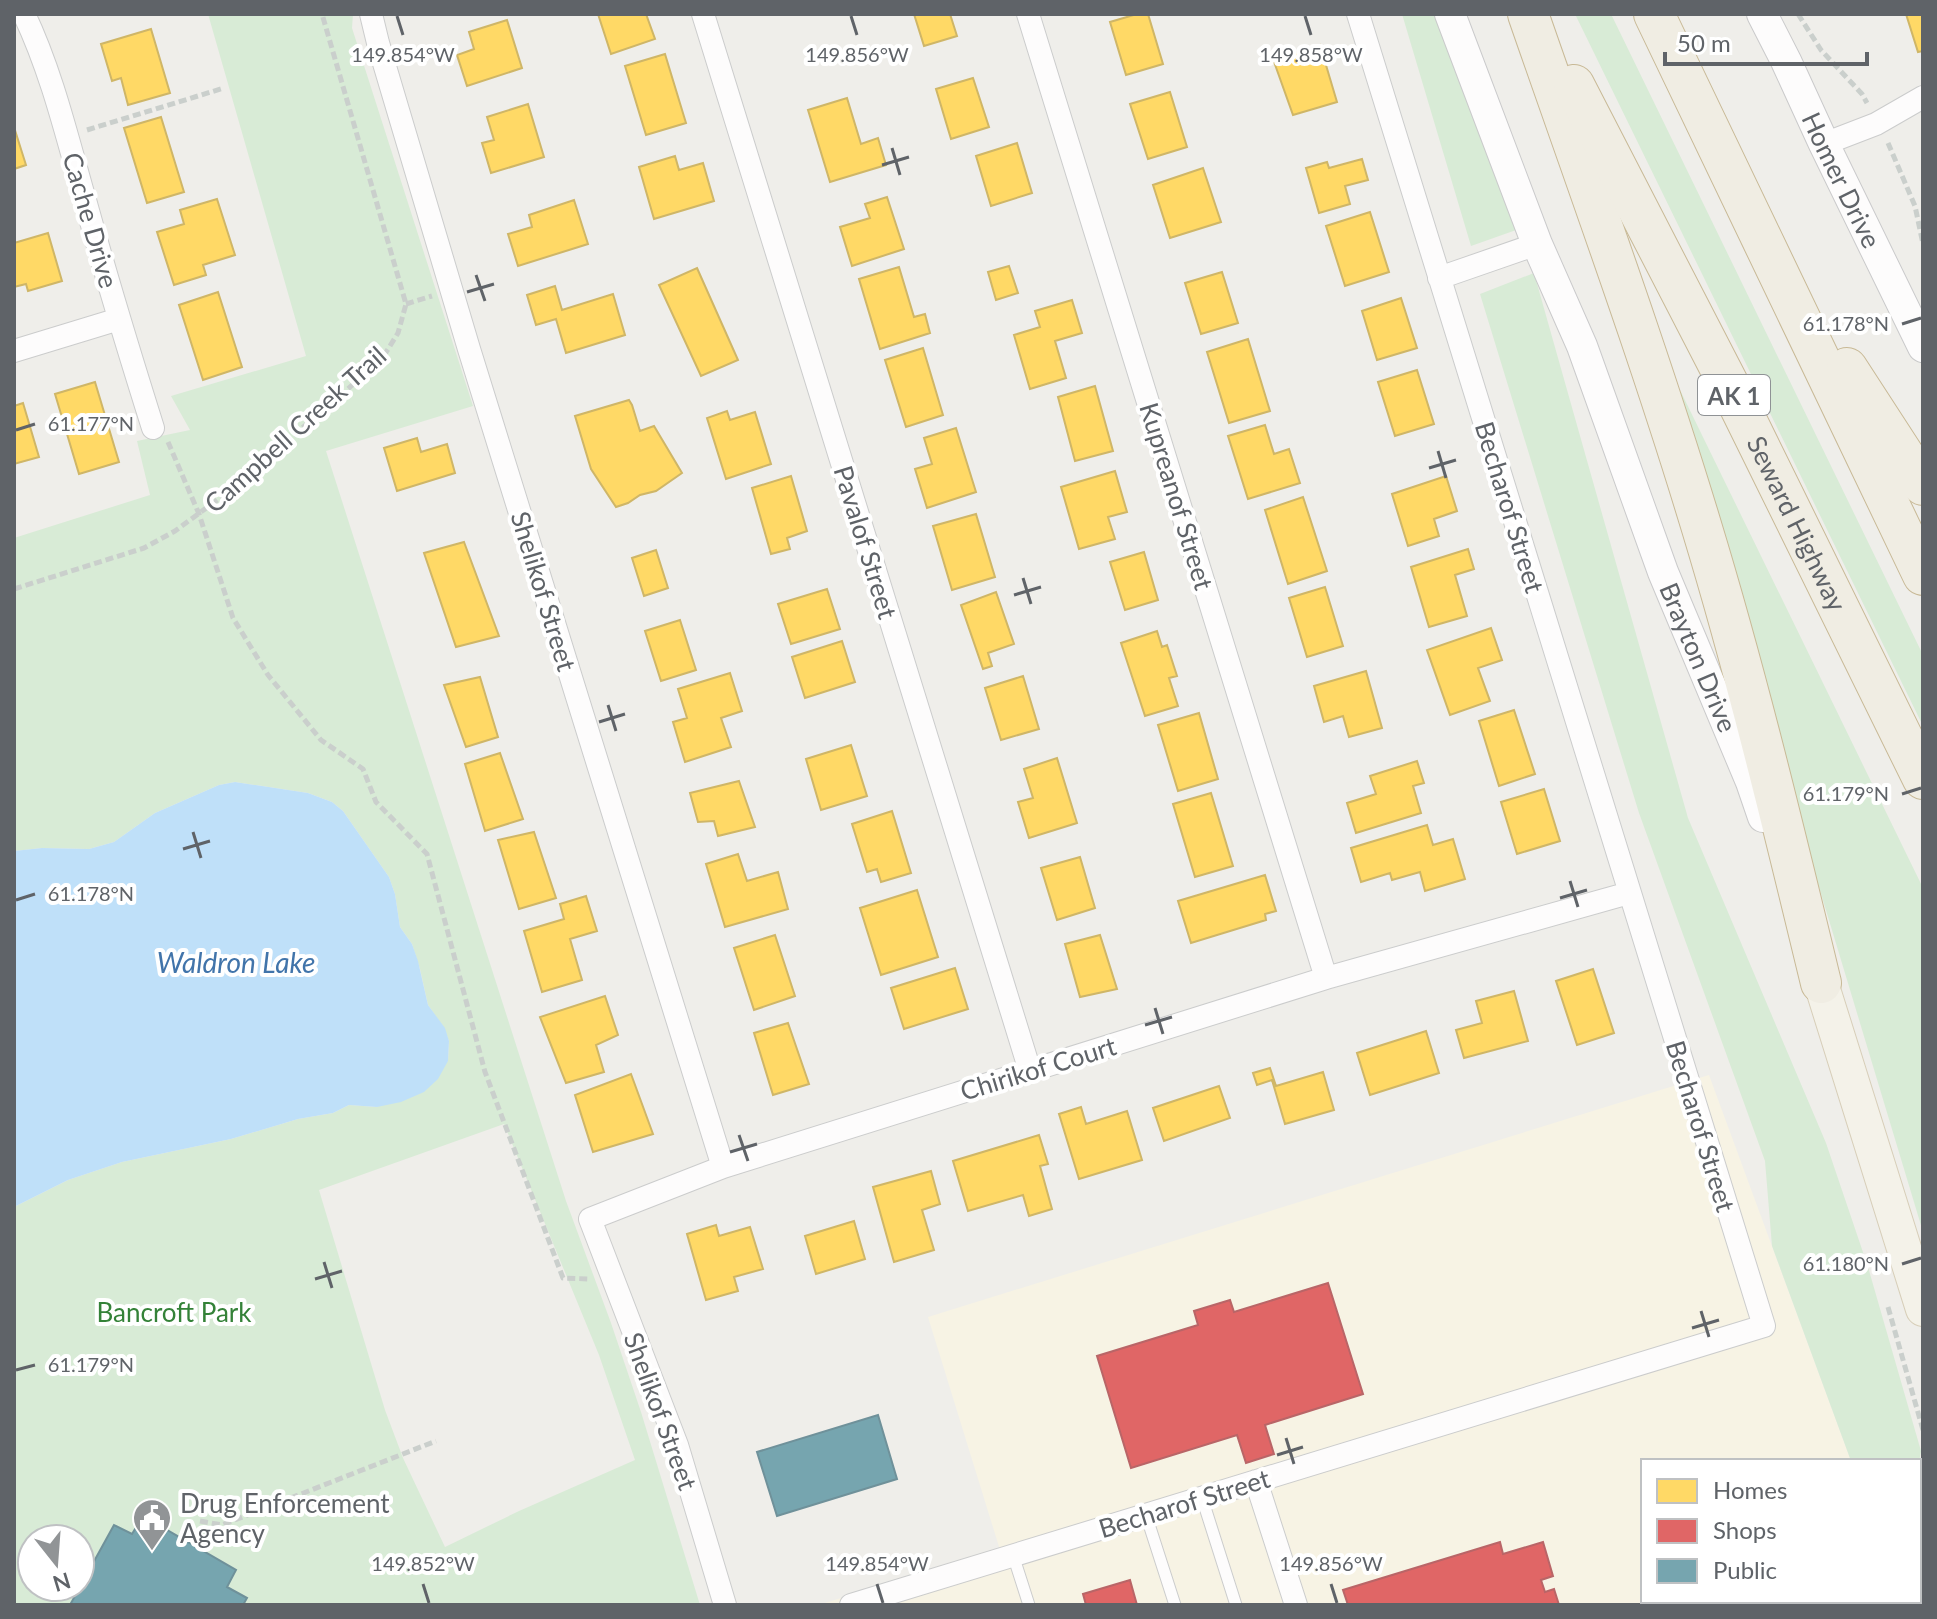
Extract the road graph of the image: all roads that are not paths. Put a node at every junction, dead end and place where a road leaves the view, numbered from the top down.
1 (24, 14) edge
2 (371, 14) edge
3 (703, 14) edge
4 (1028, 14) edge
5 (1358, 14) edge
6 (1450, 14) edge
7 (1528, 14) edge
8 (1537, 14) edge
9 (1654, 14) edge
10 (1762, 14) edge
11 (1923, 97) edge
12 (1824, 144) junction
13 (1753, 221) junction
14 (1537, 244) junction
15 (1439, 278) junction
16 (119, 319) junction
17 (1923, 347) edge
18 (14, 351) edge
19 (153, 428) road end
20 (1923, 485) edge
21 (1923, 575) edge
22 (1923, 779) edge
23 (1629, 893) junction
24 (1326, 978) junction
25 (1821, 983) junction
26 (1030, 1071) junction
27 (723, 1167) junction
28 (590, 1219) joint
29 (1923, 1309) edge
30 (1256, 1481) junction
31 (1202, 1498) junction
32 (1146, 1515) junction
33 (1013, 1555) junction
34 (725, 1605) edge
35 (851, 1605) edge
36 (1029, 1605) edge
37 (1175, 1605) edge
38 (1236, 1605) edge
39 (1296, 1605) edge

1 - 16 street, Cache Drive
2 - 27 street, Shelikof Street
3 - 26 street, Pavalof Street
4 - 24 street, Kupreanof Street
5 - 15 street, Becharof Street
6 - 14 main road, Brayton Drive
7 - 25 highway
8 - 22 highway, Seward Highway / AK 1
9 - 13 highway
10 - 12 main road, Homer Drive
11 - 12 street
12 - 17 main road, Homer Drive
13 - 20 highway
13 - 21 highway
14 - 15 street
14 - 25 main road, Brayton Drive
15 - 23 street, Becharof Street
16 - 18 street
16 - 19 street, Cache Drive
23 - 24 street, Chirikof Court
23 - 30 street, Becharof Street
24 - 26 street, Chirikof Court
25 - 29 main road, Brayton Drive
26 - 27 street, Chirikof Court
27 - 28 street, Chirikof Court
28 - 34 street, Shelikof Street
30 - 31 street, Becharof Street
30 - 39 street
31 - 32 street, Becharof Street
31 - 38 lane
32 - 33 street, Becharof Street
32 - 37 lane
33 - 35 street, Becharof Street
33 - 36 lane

